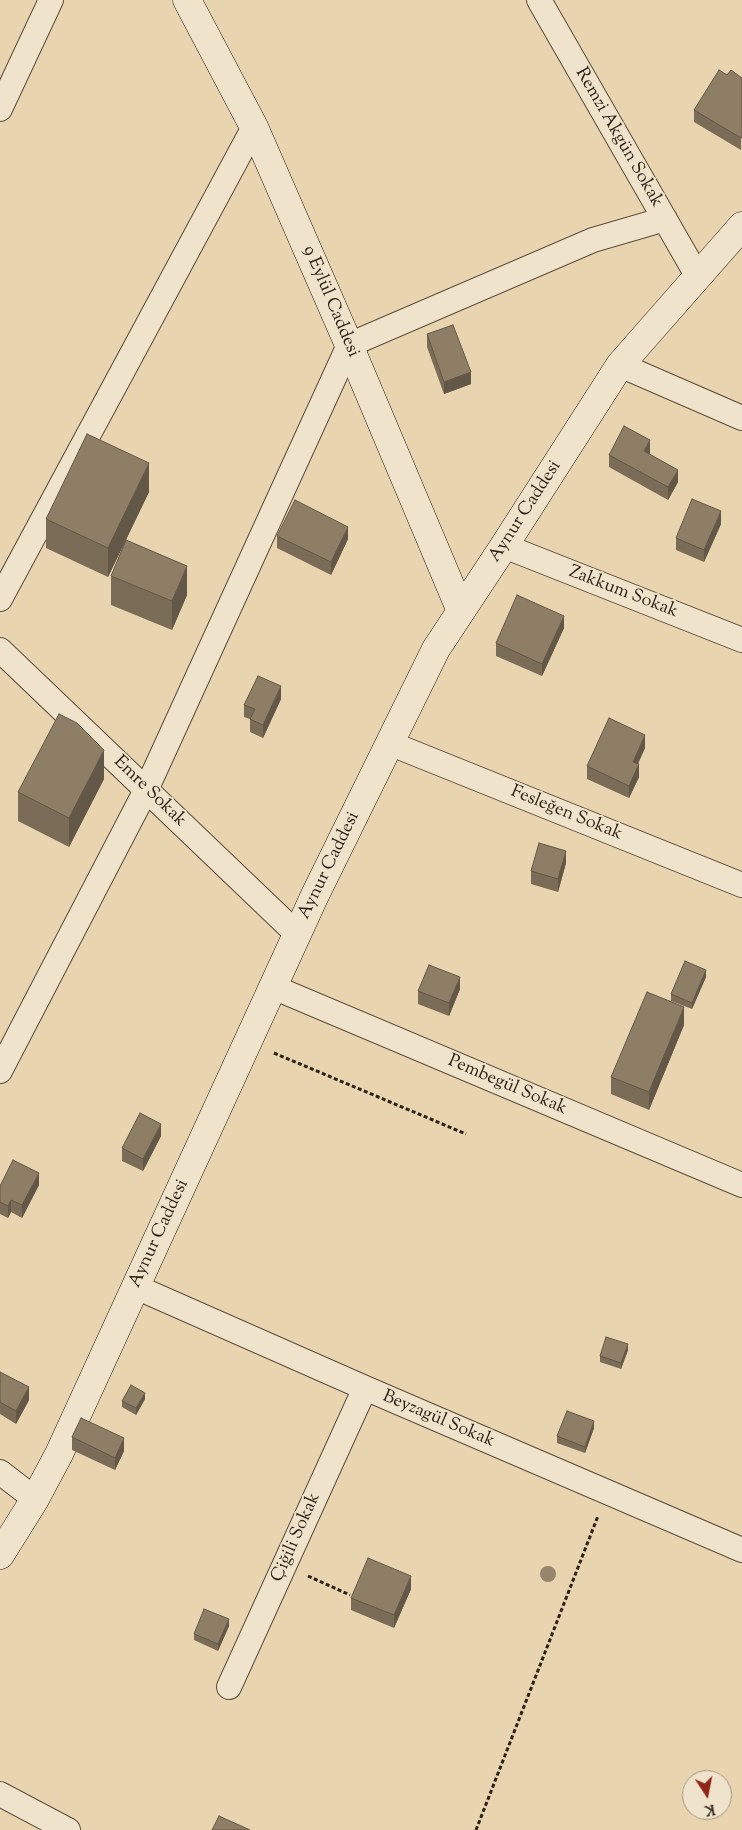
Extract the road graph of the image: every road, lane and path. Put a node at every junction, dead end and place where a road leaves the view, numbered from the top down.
1 (51, 0) edge
2 (187, 0) edge
3 (538, 0) edge
4 (0, 109) edge
5 (254, 127) junction
6 (665, 219) junction
7 (742, 226) edge
8 (698, 277) junction
9 (349, 345) junction
10 (620, 365) junction
11 (742, 418) edge
12 (504, 546) junction
13 (0, 599) edge
14 (461, 611) junction
15 (742, 640) edge
16 (0, 650) edge
17 (389, 743) junction
18 (146, 790) junction
19 (742, 884) edge
20 (297, 934) junction
21 (273, 987) junction
22 (248, 1042) junction
23 (0, 1071) edge
24 (466, 1134) dead end
25 (742, 1185) edge
26 (136, 1287) junction
27 (366, 1388) junction
28 (0, 1472) edge
29 (607, 1492) junction
30 (35, 1499) junction
31 (742, 1550) edge
32 (0, 1555) edge
33 (285, 1565) junction
34 (350, 1595) edge
35 (229, 1687) dead end
36 (0, 1794) edge
37 (68, 1830) edge
38 (476, 1830) edge

1 - 4 street
2 - 5 street, 9 Eylül Caddesi
3 - 6 street, Remzi Akgün Sokak
5 - 9 street, 9 Eylül Caddesi
5 - 13 street
6 - 8 street, Remzi Akgün Sokak
6 - 9 street
7 - 8 street, Aynur Caddesi
8 - 10 street, Aynur Caddesi
9 - 14 street, 9 Eylül Caddesi
9 - 18 street
10 - 11 street
10 - 12 street, Aynur Caddesi
12 - 14 street, Aynur Caddesi
12 - 15 street, Zakkum Sokak
14 - 17 street, Aynur Caddesi
16 - 18 street, Emre Sokak
17 - 19 street, Fesleğen Sokak
17 - 20 street, Aynur Caddesi
18 - 20 street, Emre Sokak
18 - 23 street
20 - 21 street, Aynur Caddesi
21 - 22 street, Aynur Caddesi
21 - 25 street, Pembegül Sokak
22 - 24 path
22 - 26 street, Aynur Caddesi
26 - 27 street, Beyzagül Sokak
26 - 30 street, Aynur Caddesi
27 - 29 street, Beyzagül Sokak
27 - 33 street, Çiğili Sokak
28 - 30 street
29 - 31 street, Beyzagül Sokak
29 - 38 path
30 - 32 street, Aynur Caddesi
33 - 34 path
33 - 35 street, Çiğili Sokak
36 - 37 street

